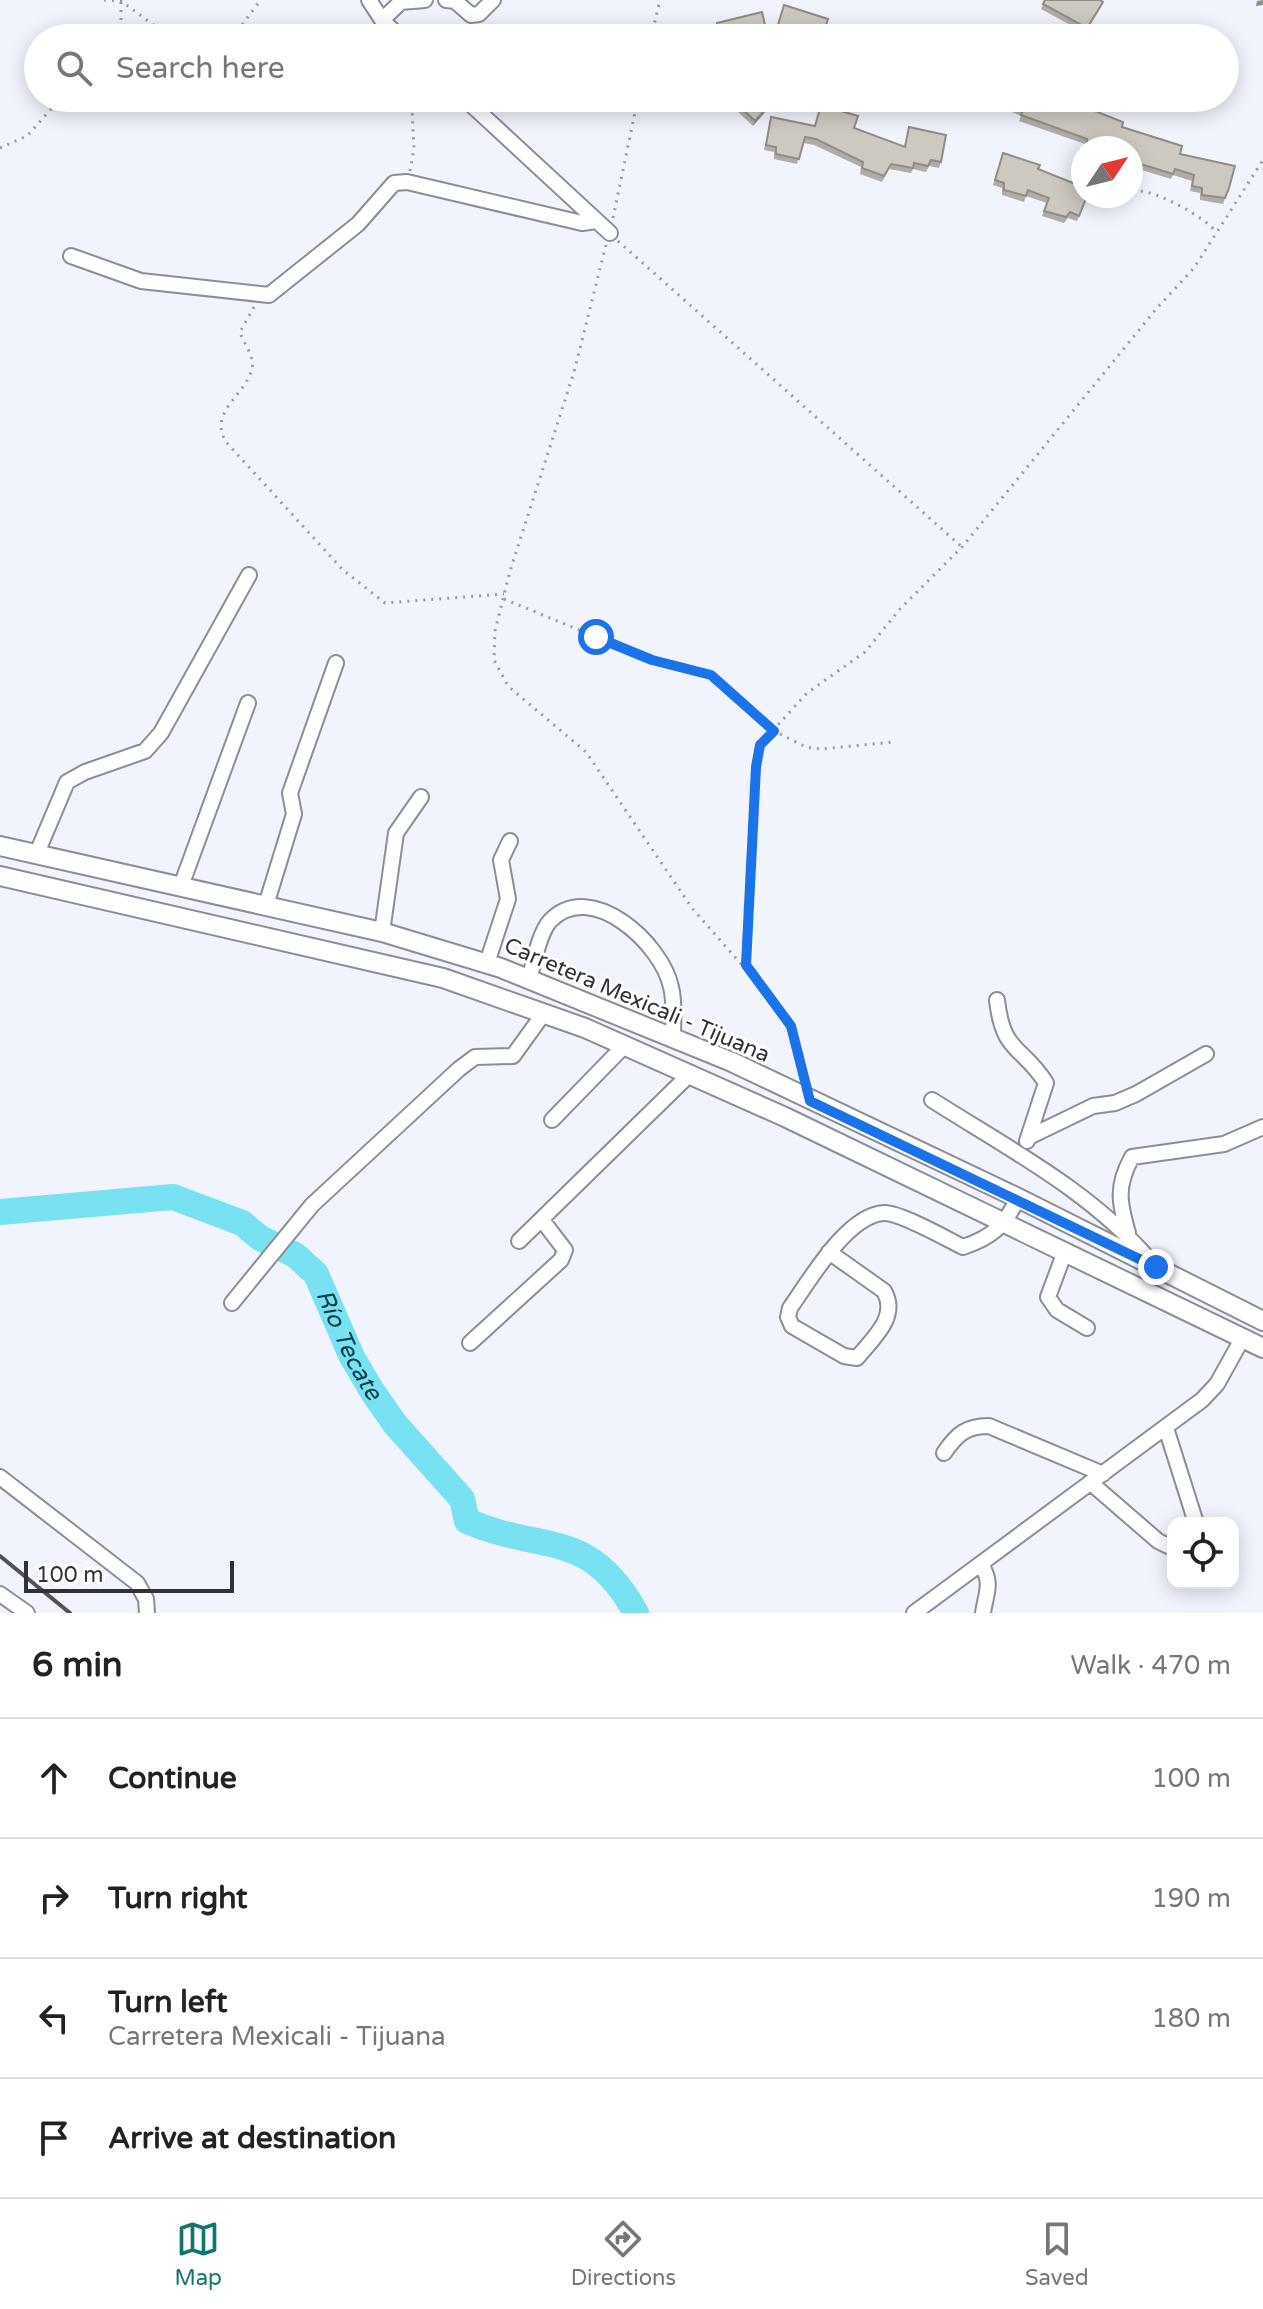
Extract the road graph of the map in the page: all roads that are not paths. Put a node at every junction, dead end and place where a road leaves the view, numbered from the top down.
1 (369, 0) edge
2 (425, 0) edge
3 (453, 0) edge
4 (493, 0) edge
5 (402, 1) edge
6 (382, 20) junction
7 (386, 24) edge
8 (479, 112) edge
9 (596, 221) junction
10 (610, 233) road end
11 (71, 256) dead end
12 (249, 575) dead end
13 (336, 663) dead end
14 (248, 703) dead end
15 (421, 797) dead end
16 (510, 841) dead end
17 (0, 846) edge
18 (37, 853) junction
19 (61, 858) junction
20 (0, 876) edge
21 (181, 886) junction
22 (52, 887) junction
23 (266, 905) junction
24 (382, 932) junction
25 (487, 963) junction
26 (529, 979) junction
27 (997, 1000) dead end
28 (544, 1013) junction
29 (673, 1036) junction
30 (625, 1045) junction
31 (1206, 1054) dead end
32 (691, 1073) junction
33 (932, 1100) dead end
34 (552, 1120) dead end
35 (1263, 1127) edge
36 (1029, 1137) junction
37 (1021, 1157) junction
38 (1018, 1198) junction
39 (542, 1220) junction
40 (1005, 1225) junction
41 (1128, 1234) junction
42 (519, 1241) dead end
43 (829, 1252) junction
44 (1064, 1254) junction
45 (1156, 1267) junction
46 (232, 1303) dead end
47 (1263, 1321) edge
48 (1087, 1328) dead end
49 (1242, 1339) junction
50 (470, 1343) dead end
51 (1263, 1348) edge
52 (1166, 1428) junction
53 (944, 1453) dead end
54 (0, 1477) edge
55 (1097, 1478) junction
56 (1194, 1517) edge
57 (1167, 1546) edge
58 (981, 1564) junction
59 (0, 1594) edge
60 (27, 1613) edge
61 (147, 1613) edge
62 (914, 1613) edge
63 (983, 1613) edge

1 - 6 street
2 - 5 street
3 - 4 street
5 - 6 street
6 - 7 street
8 - 9 street
9 - 10 street
9 - 11 street
12 - 18 street
13 - 23 street
14 - 21 street
15 - 24 street
16 - 25 street
17 - 18 main road, Carretera Mexicali - Tijuana
18 - 19 main road, Carretera Mexicali - Tijuana
19 - 21 main road, Carretera Mexicali - Tijuana
19 - 22 main road
20 - 22 main road, Carretera Mexicali - Tijuana
21 - 23 main road, Carretera Mexicali - Tijuana
22 - 28 main road, Carretera Mexicali - Tijuana
23 - 24 main road, Carretera Mexicali - Tijuana
24 - 25 main road, Carretera Mexicali - Tijuana
25 - 26 main road, Carretera Mexicali - Tijuana
26 - 29 main road, Carretera Mexicali - Tijuana
26 - 29 street
27 - 36 street
28 - 30 main road, Carretera Mexicali - Tijuana
28 - 46 street
29 - 38 main road, Carretera Mexicali - Tijuana
30 - 32 main road, Carretera Mexicali - Tijuana
30 - 34 street
31 - 36 street
32 - 39 street
32 - 40 main road, Carretera Mexicali - Tijuana
33 - 37 street
35 - 41 street
36 - 37 street
37 - 41 street
38 - 40 street
38 - 45 main road, Carretera Mexicali - Tijuana
39 - 42 street
39 - 50 street
40 - 43 street
40 - 44 main road, Carretera Mexicali - Tijuana
41 - 45 street
43 - 43 street
44 - 48 street
44 - 49 main road, Carretera Mexicali - Tijuana
45 - 47 main road, Carretera Mexicali - Tijuana
49 - 51 main road, Carretera Mexicali - Tijuana
49 - 52 street
52 - 55 street
52 - 56 street
53 - 55 street
54 - 61 street
55 - 57 street
55 - 58 street
58 - 62 street
58 - 63 street
59 - 60 street

